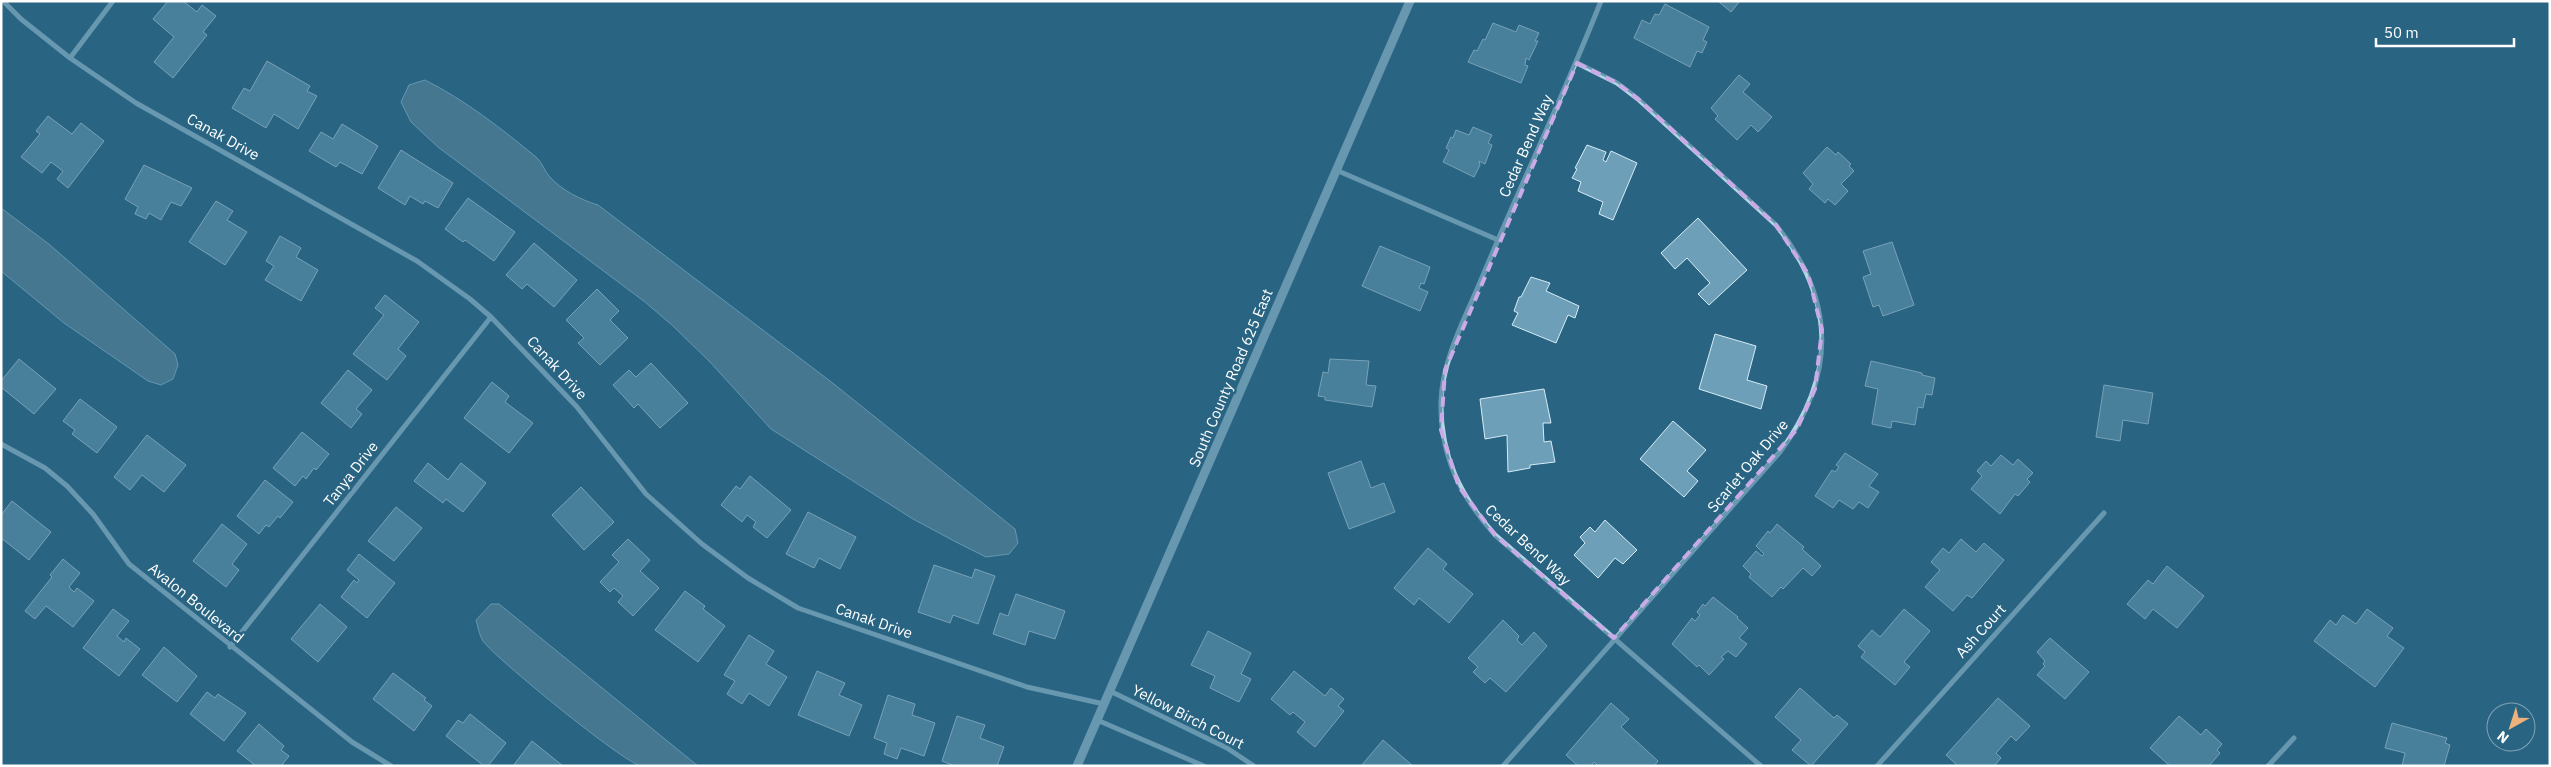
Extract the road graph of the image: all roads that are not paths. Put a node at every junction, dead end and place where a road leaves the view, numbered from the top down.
1 (3, 1) edge
2 (113, 1) edge
3 (1410, 1) edge
4 (1601, 1) edge
5 (70, 58) junction
6 (1577, 63) junction
7 (1336, 170) junction
8 (1498, 240) junction
9 (491, 316) junction
10 (1, 444) edge
11 (2104, 513) dead end
12 (1614, 638) junction
13 (230, 647) junction
14 (1110, 691) junction
15 (1104, 704) junction
16 (1097, 720) junction
17 (2294, 738) dead end
18 (391, 766) edge
19 (1077, 766) edge
20 (1204, 766) edge
21 (1254, 766) edge
22 (1503, 766) edge
23 (1761, 766) edge
24 (1877, 766) edge
25 (2268, 766) edge

1 - 5 street, Canak Drive
2 - 5 street
3 - 7 street, South County Road 625 East
4 - 6 street, Cedar Bend Way
5 - 9 street, Canak Drive
6 - 8 street, Cedar Bend Way
6 - 12 street, Scarlet Oak Drive
7 - 8 street
7 - 14 street, South County Road 625 East
8 - 12 street, Cedar Bend Way
9 - 13 street, Tanya Drive
9 - 15 street, Canak Drive
10 - 13 street, Avalon Boulevard
11 - 24 street, Ash Court
12 - 22 street, Scarlet Oak Drive
12 - 23 street, Cedar Bend Way
13 - 18 street, Avalon Boulevard
14 - 15 street, South County Road 625 East
14 - 21 street, Yellow Birch Court
15 - 16 street, South County Road 625 East
16 - 19 street, South County Road 625 East
16 - 20 street
17 - 25 street

